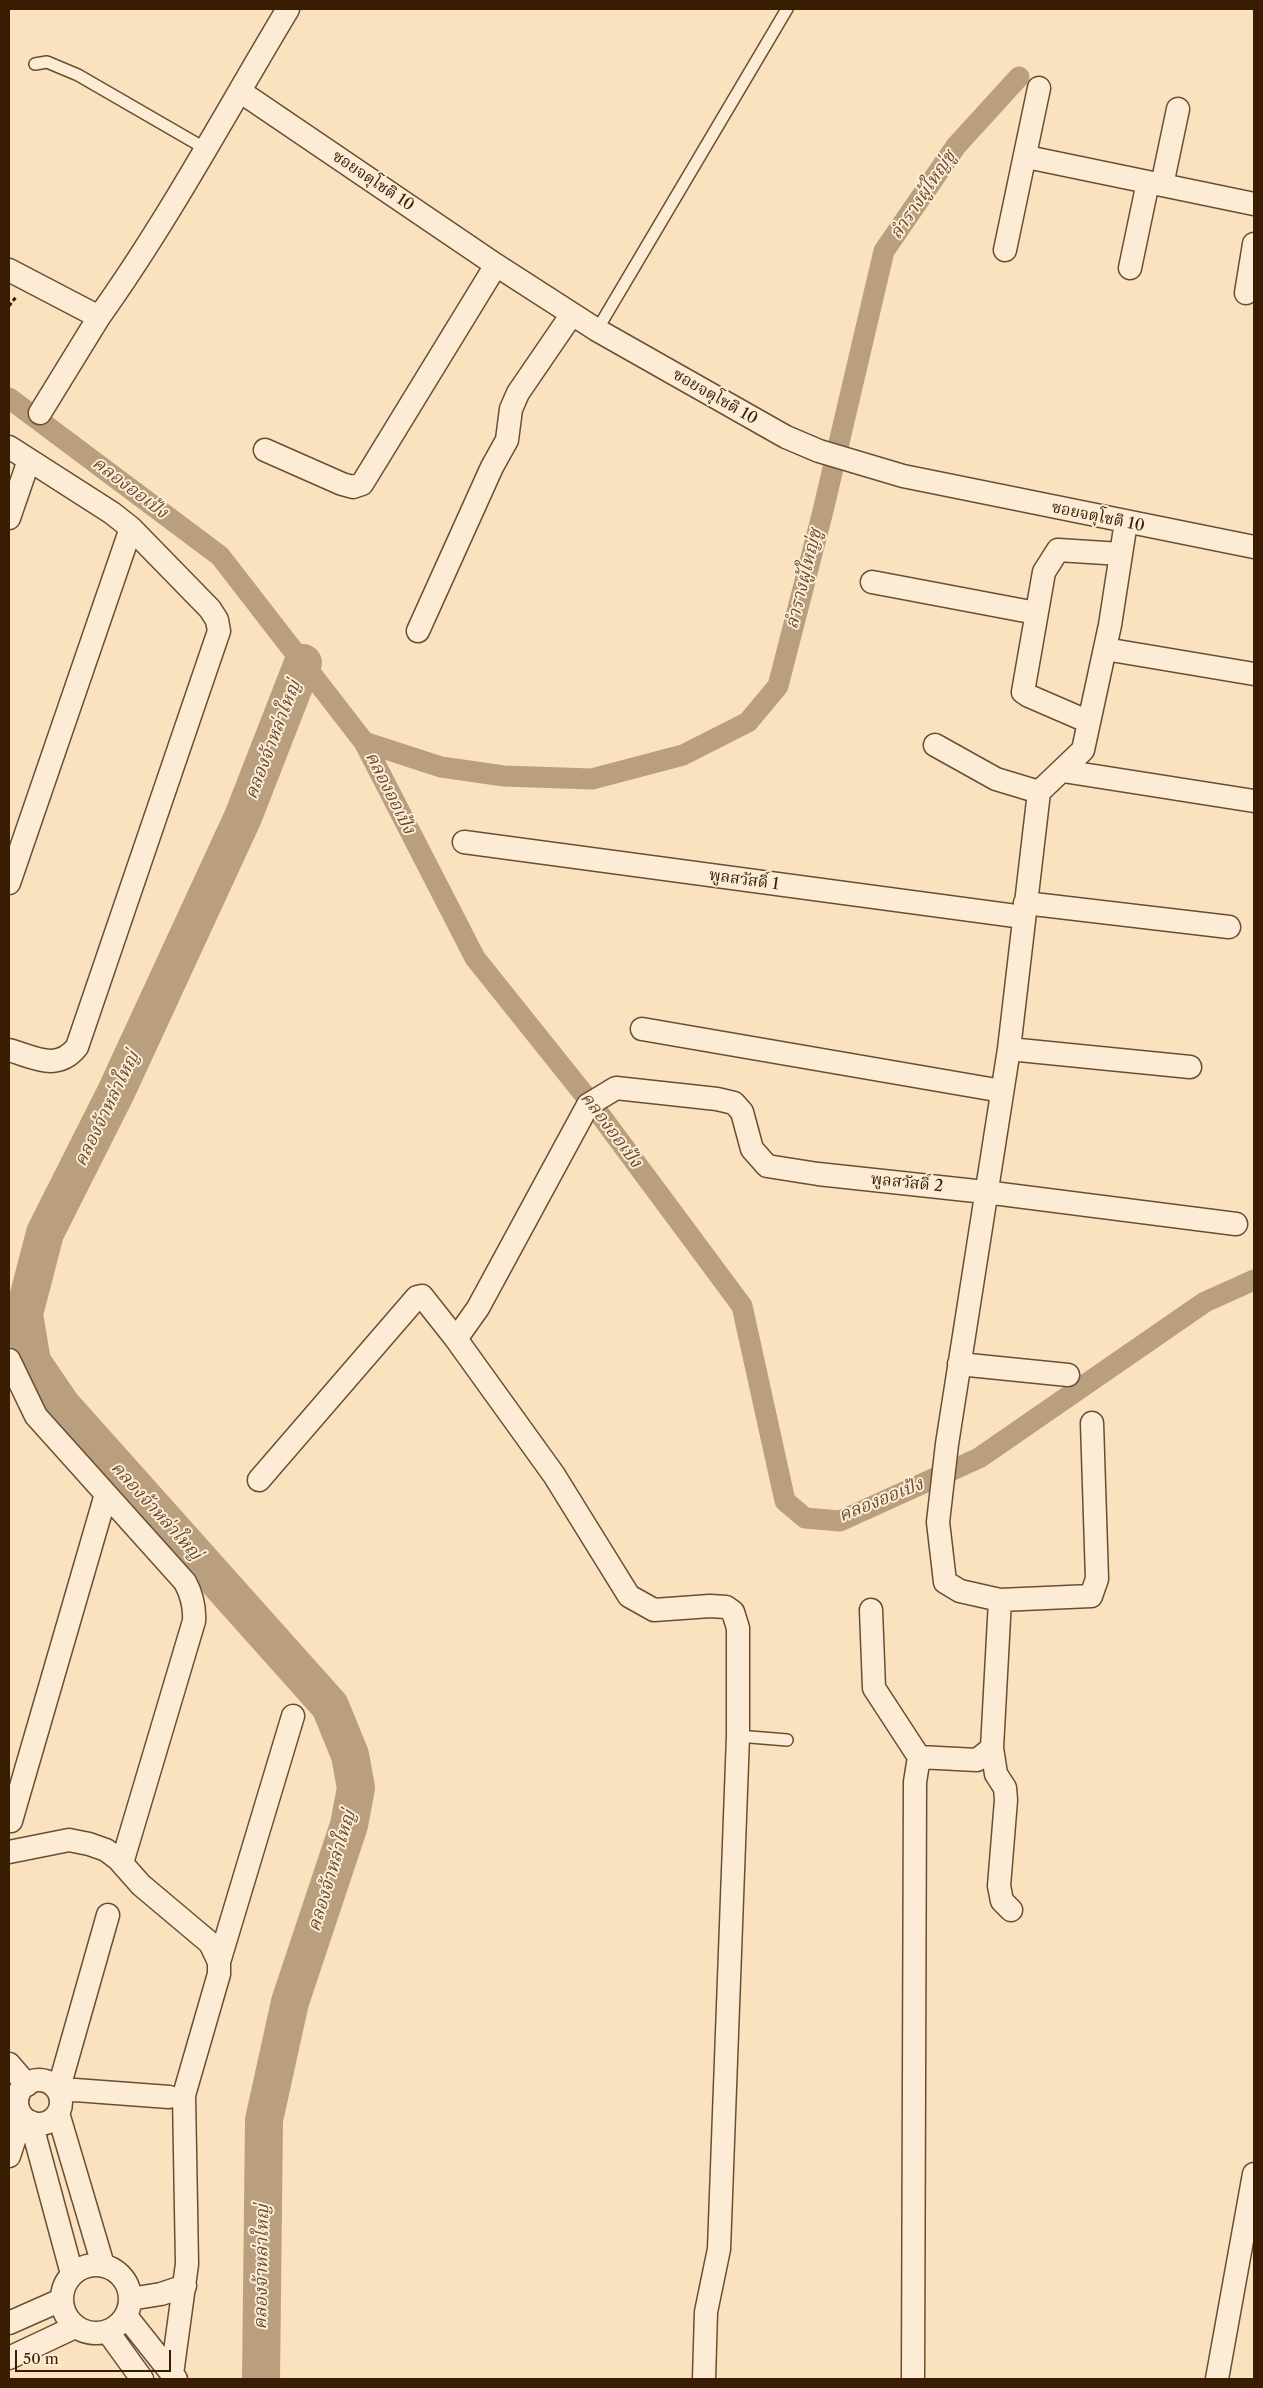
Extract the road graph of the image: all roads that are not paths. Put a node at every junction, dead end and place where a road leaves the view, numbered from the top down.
1 (286, 9) edge
2 (787, 9) edge
3 (35, 64) dead end
4 (1039, 88) dead end
5 (241, 92) junction
6 (1178, 109) dead end
7 (206, 149) junction
8 (1026, 157) junction
9 (1155, 184) junction
10 (1254, 204) edge
11 (1254, 244) edge
12 (1006, 250) dead end
13 (496, 265) junction
14 (1130, 268) dead end
15 (9, 270) edge
16 (1246, 293) dead end
17 (572, 314) junction
18 (99, 317) junction
19 (597, 330) junction
20 (40, 413) dead end
21 (9, 447) edge
22 (265, 450) dead end
23 (29, 460) junction
24 (9, 518) edge
25 (1126, 522) junction
26 (130, 528) junction
27 (1254, 547) edge
28 (1121, 554) junction
29 (872, 582) dead end
30 (1036, 613) junction
31 (418, 631) dead end
32 (1105, 649) junction
33 (1254, 674) edge
34 (1089, 722) junction
35 (935, 745) dead end
36 (1063, 771) junction
37 (1039, 792) junction
38 (1254, 801) edge
39 (464, 842) dead end
40 (9, 883) edge
41 (1024, 910) junction
42 (1229, 927) dead end
43 (642, 1030) dead end
44 (1009, 1049) junction
45 (9, 1050) edge
46 (1190, 1067) dead end
47 (1002, 1091) junction
48 (985, 1192) junction
49 (1236, 1224) dead end
50 (456, 1339) junction
51 (959, 1364) junction
52 (13, 1366) edge
53 (1068, 1376) dead end
54 (9, 1400) edge
55 (1092, 1422) dead end
56 (259, 1480) dead end
57 (106, 1494) junction
58 (1000, 1600) junction
59 (871, 1610) dead end
60 (293, 1716) dead end
61 (738, 1736) junction
62 (787, 1740) dead end
63 (992, 1748) junction
64 (919, 1757) junction
65 (11, 1821) dead end
66 (9, 1852) edge
67 (122, 1863) junction
68 (1010, 1910) dead end
69 (108, 1915) dead end
70 (219, 1962) junction
71 (9, 2064) edge
72 (169, 2097) dead end
73 (58, 2102) junction
74 (21, 2104) edge
75 (9, 2156) edge
76 (1254, 2174) edge
77 (103, 2265) junction
78 (72, 2274) junction
79 (185, 2286) junction
80 (61, 2300) junction
81 (128, 2308) junction
82 (9, 2323) edge
83 (75, 2327) junction
84 (108, 2332) junction
85 (9, 2358) edge
86 (174, 2377) edge
87 (142, 2379) edge
88 (704, 2379) edge
89 (913, 2379) edge
90 (1217, 2379) edge

1 - 5 street
2 - 19 lane
3 - 7 lane
4 - 8 street
5 - 7 street
5 - 13 street, ซอยจตุโชติ 10
6 - 9 street
7 - 18 street
8 - 9 street
8 - 12 street
9 - 10 street
9 - 14 street
11 - 16 street
13 - 17 street, ซอยจตุโชติ 10
13 - 22 street
15 - 18 street
17 - 19 street, ซอยจตุโชติ 10
17 - 31 street
18 - 20 street
19 - 25 street, ซอยจตุโชติ 10
21 - 23 street
23 - 24 street
23 - 26 street
25 - 27 street, ซอยจตุโชติ 10
25 - 28 street
26 - 40 street
26 - 45 street
28 - 30 street
28 - 32 street
29 - 30 street
30 - 34 street
32 - 33 street
32 - 34 street
34 - 36 street
35 - 37 street
36 - 37 street
36 - 38 street
37 - 41 street
39 - 41 street, พูลสวัสดิ์ 1
41 - 42 street, พูลสวัสดิ์ 1
41 - 44 street
43 - 47 street
44 - 46 street
44 - 47 street
47 - 48 street
48 - 49 street, พูลสวัสดิ์ 2
48 - 50 street, พูลสวัสดิ์ 2
48 - 51 street
50 - 56 street
50 - 61 street
51 - 53 street
51 - 58 street
52 - 54 street
52 - 57 street
55 - 58 street
57 - 65 street
57 - 67 street
58 - 63 street
59 - 64 street
60 - 70 street
61 - 62 lane
61 - 88 street
63 - 64 street
63 - 68 street
64 - 89 street
66 - 67 street
67 - 70 street
69 - 73 street
70 - 79 street
71 - 74 street
72 - 73 street
73 - 74 street
73 - 74 street
73 - 77 street
74 - 75 street
74 - 78 street
76 - 90 street
77 - 78 street
77 - 81 street
78 - 80 street
79 - 81 street
79 - 86 street
80 - 82 street
80 - 83 street
81 - 84 street
81 - 86 street
83 - 84 street
83 - 85 street
84 - 87 street

